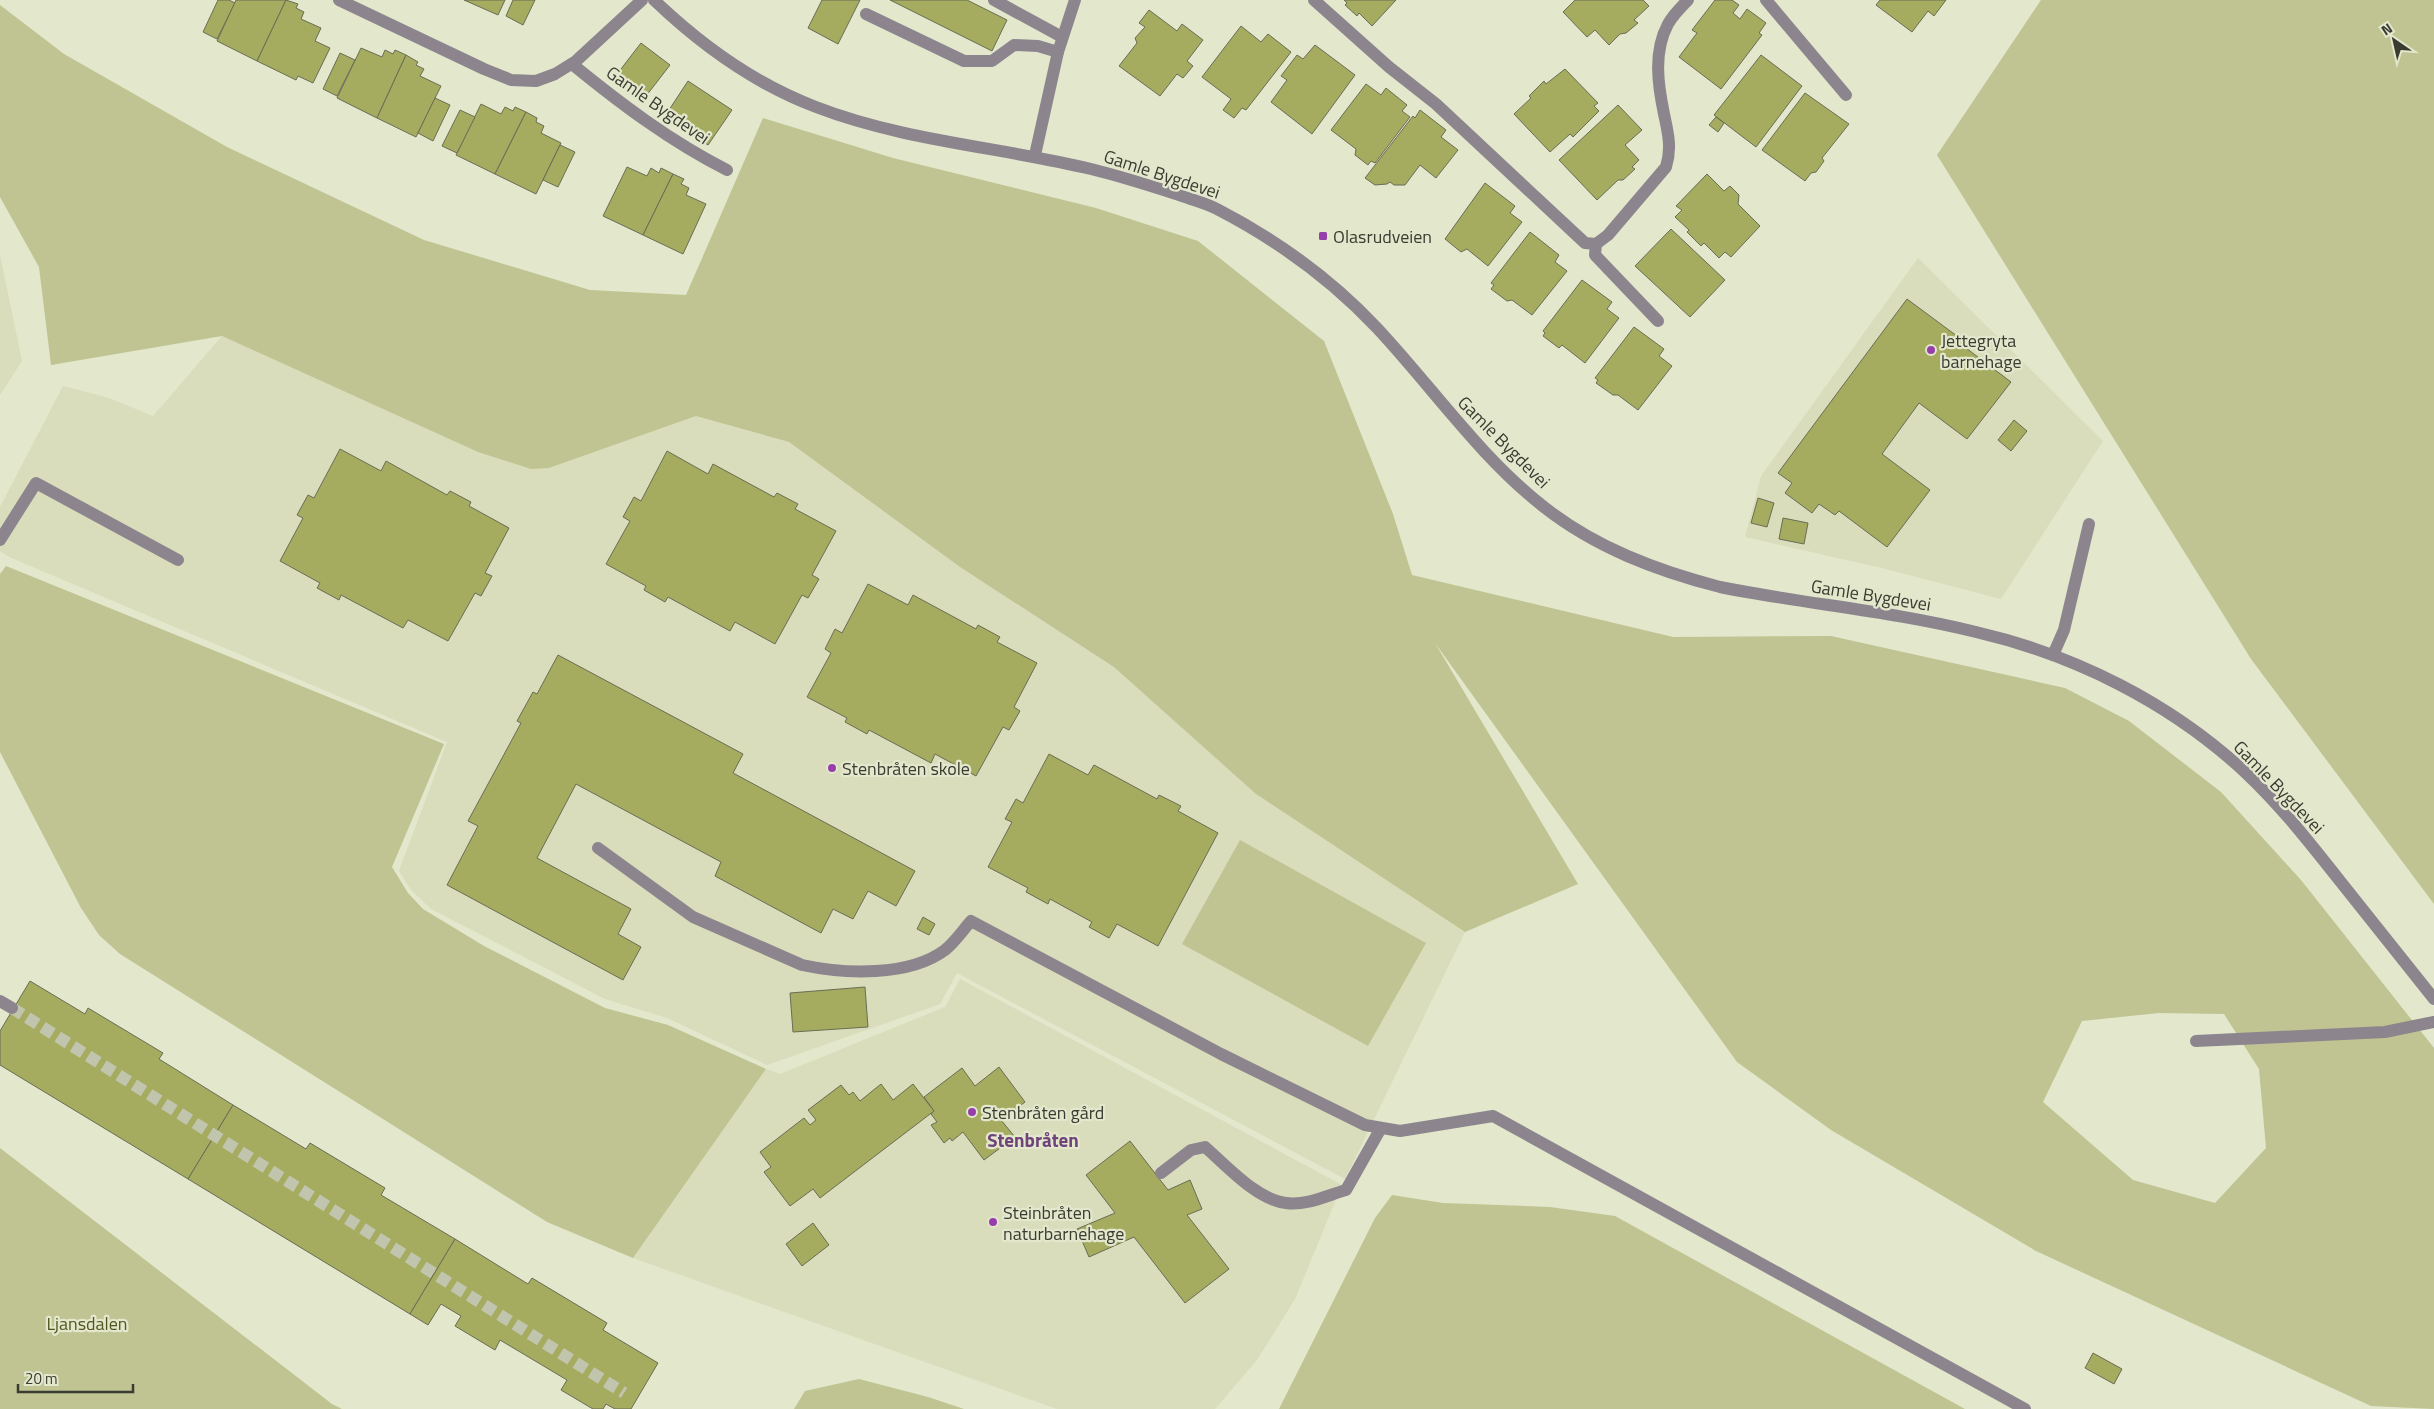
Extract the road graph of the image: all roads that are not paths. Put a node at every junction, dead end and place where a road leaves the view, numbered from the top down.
1 (339, 0) edge
2 (642, 0) edge
3 (654, 0) edge
4 (994, 0) edge
5 (1075, 0) edge
6 (1314, 0) edge
7 (1688, 0) edge
8 (1766, 0) edge
9 (866, 14) dead end
10 (1062, 37) junction
11 (1058, 52) junction
12 (572, 64) junction
13 (1846, 95) dead end
14 (1034, 155) junction
15 (726, 170) dead end
16 (1596, 244) junction
17 (1658, 321) dead end
18 (2088, 524) dead end
19 (0, 540) edge
20 (178, 560) dead end
21 (2053, 655) junction
22 (598, 848) dead end
23 (2434, 999) edge
24 (0, 1001) edge
25 (12, 1008) tunnel mouth
26 (2434, 1022) edge
27 (2196, 1041) dead end
28 (1380, 1128) junction
29 (1161, 1173) dead end
30 (2025, 1409) edge

1 - 12 street, Gamle Bygdevei
2 - 12 street, Gamle Bygdevei
3 - 14 street, Gamle Bygdevei
4 - 10 street
5 - 10 street
6 - 16 street
7 - 16 street
8 - 13 street
9 - 11 street
10 - 11 street
11 - 14 street
12 - 15 street, Gamle Bygdevei
14 - 21 street, Gamle Bygdevei
16 - 17 street
18 - 21 street
19 - 20 street
21 - 23 street, Gamle Bygdevei
22 - 28 street
24 - 25 street
26 - 27 street
28 - 29 street
28 - 30 street

